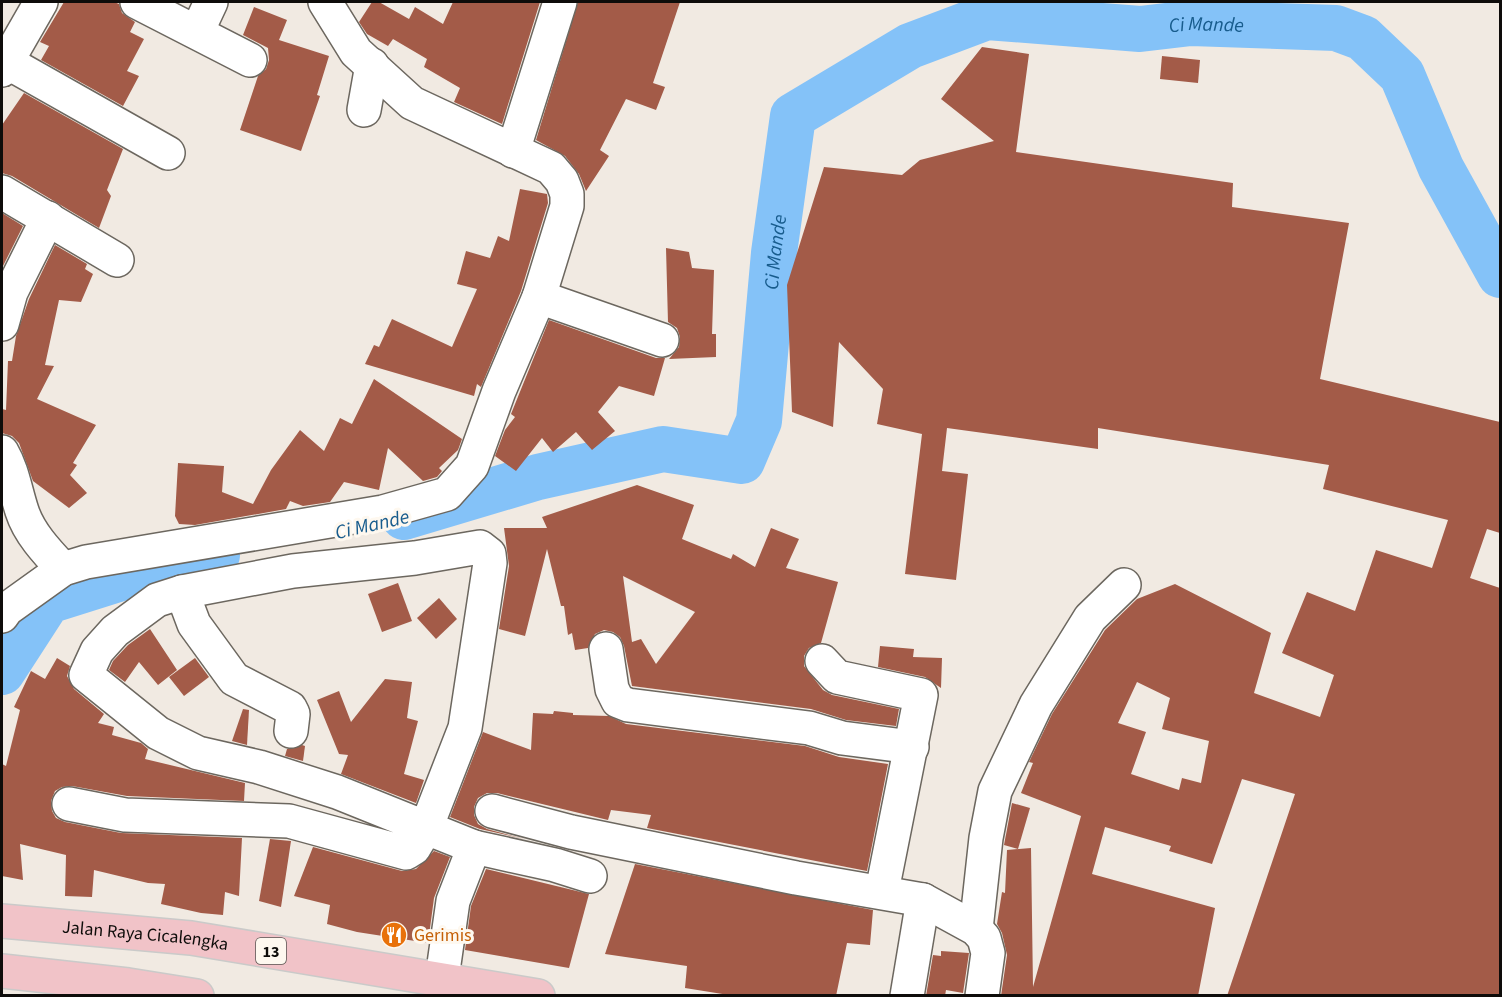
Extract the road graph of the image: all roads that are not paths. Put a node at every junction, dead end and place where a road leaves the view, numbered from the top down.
1 (41, 2) edge
2 (136, 2) edge
3 (211, 2) edge
4 (325, 2) edge
5 (560, 2) edge
6 (197, 32) junction
7 (250, 60) dead end
8 (372, 65) junction
9 (4, 66) edge
10 (364, 110) dead end
11 (513, 152) junction
12 (168, 153) dead end
13 (2, 192) edge
14 (48, 218) junction
15 (117, 260) dead end
16 (539, 297) junction
17 (2, 324) edge
18 (662, 340) dead end
19 (2, 452) edge
20 (63, 569) junction
21 (1124, 585) dead end
22 (182, 592) junction
23 (3, 610) edge
24 (606, 649) dead end
25 (822, 661) dead end
26 (291, 731) dead end
27 (912, 747) junction
28 (69, 804) dead end
29 (492, 811) dead end
30 (426, 828) junction
31 (474, 847) junction
32 (590, 876) dead end
33 (882, 891) junction
34 (923, 900) junction
35 (2, 921) edge
36 (976, 928) junction
37 (2, 971) edge
38 (442, 978) junction
39 (197, 996) edge
40 (538, 996) edge
41 (907, 996) edge
42 (982, 996) edge

1 - 9 street
2 - 6 street
3 - 6 street
4 - 8 street
5 - 11 street
6 - 7 street
8 - 10 street
8 - 11 street
9 - 12 street
11 - 16 street
13 - 14 street
14 - 15 street
14 - 17 street
16 - 18 street
16 - 20 street
19 - 20 street
20 - 23 street
21 - 36 street
22 - 26 street
22 - 30 street
22 - 30 street
24 - 27 street
25 - 27 street
27 - 33 street
28 - 30 street
29 - 33 street
30 - 31 street
31 - 32 street
31 - 38 street
33 - 34 street
34 - 36 street
34 - 41 street
35 - 38 highway, Jalan Raya Cicalengka / 13
36 - 42 street
37 - 39 highway
38 - 40 highway, Jalan Raya Cicalengka / 13

